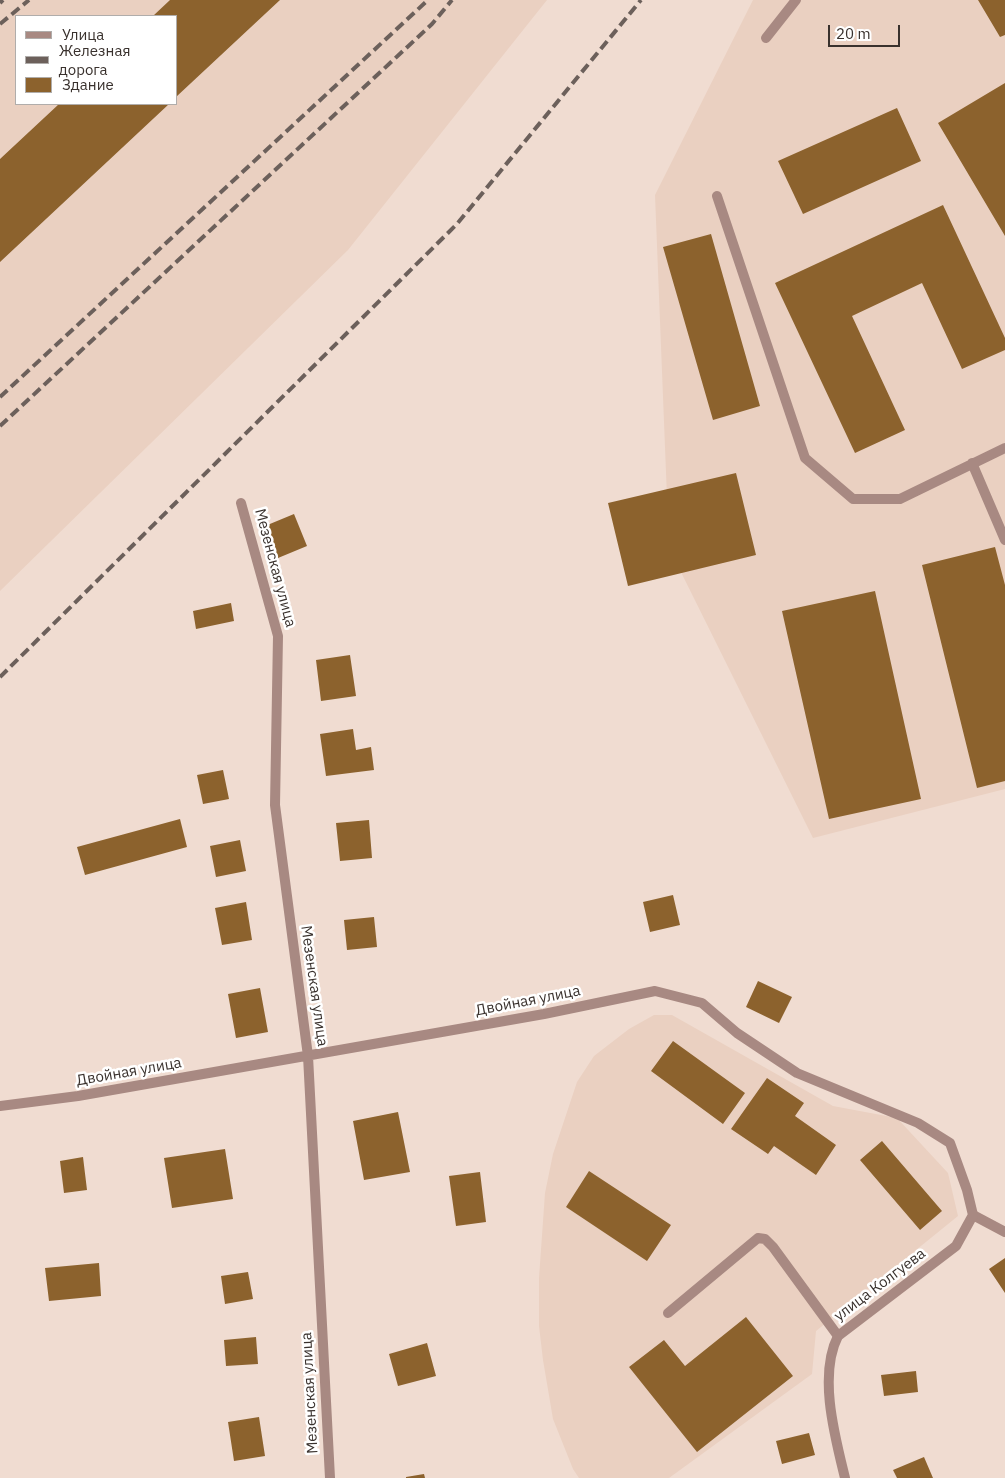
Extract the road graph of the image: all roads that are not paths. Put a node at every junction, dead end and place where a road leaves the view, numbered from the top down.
1 (796, 0) edge
2 (766, 38) dead end
3 (717, 196) dead end
4 (1005, 448) edge
5 (972, 463) junction
6 (241, 503) dead end
7 (1005, 540) edge
8 (308, 1056) junction
9 (0, 1106) edge
10 (973, 1215) junction
11 (1005, 1232) edge
12 (668, 1313) dead end
13 (838, 1336) junction
14 (330, 1478) edge
15 (845, 1478) edge

1 - 2 street
3 - 5 street
4 - 5 street
5 - 7 street
6 - 8 street, Мезенская улица
8 - 9 street, Двойная улица
8 - 10 street, Двойная улица
8 - 14 street, Мезенская улица
10 - 11 street
10 - 13 street, улица Колгуева
12 - 13 street
13 - 15 street, улица Колгуева

